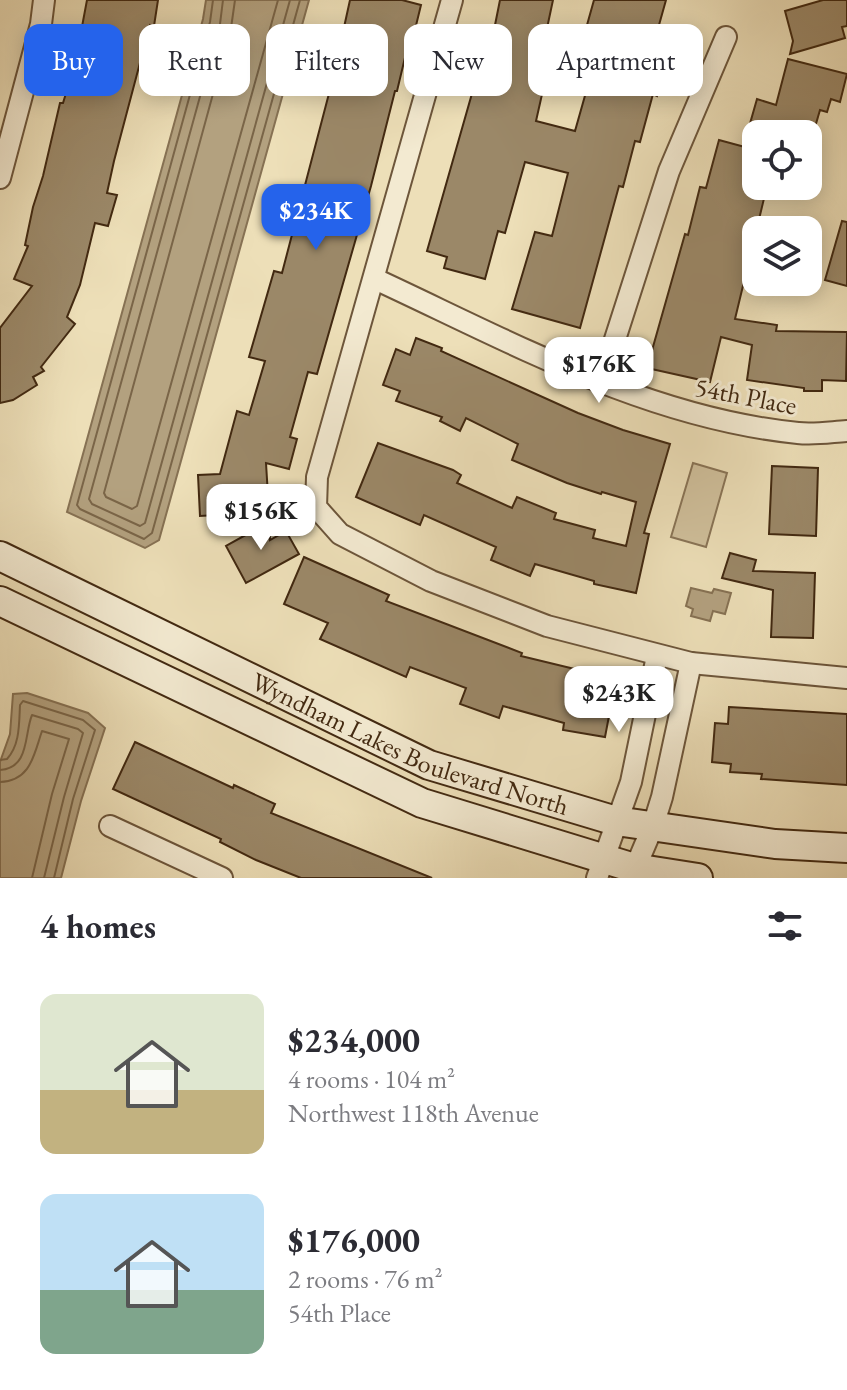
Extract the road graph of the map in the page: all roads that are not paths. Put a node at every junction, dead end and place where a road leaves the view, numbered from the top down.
1 (44, 0) edge
2 (452, 0) edge
3 (726, 37) dead end
4 (0, 178) edge
5 (375, 279) junction
6 (601, 383) junction
7 (847, 431) edge
8 (0, 556) edge
9 (0, 601) edge
10 (657, 656) junction
11 (691, 663) junction
12 (847, 678) edge
13 (616, 821) junction
14 (110, 826) dead end
15 (653, 826) junction
16 (847, 848) edge
17 (179, 868) edge
18 (601, 868) edge
19 (633, 873) edge
20 (222, 878) edge
21 (698, 878) edge

1 - 4 street
2 - 5 street
3 - 6 street
5 - 6 street, 54th Place
5 - 10 street
6 - 7 street, 54th Place
8 - 13 street, Wyndham Lakes Boulevard North
9 - 18 street, Wyndham Lakes Boulevard North
10 - 11 street
10 - 13 street
11 - 12 street
11 - 15 street
13 - 15 street, Wyndham Lakes Boulevard North
13 - 18 street
14 - 17 street
15 - 16 street, Wyndham Lakes Boulevard North
15 - 19 street
17 - 20 street
18 - 19 street, Wyndham Lakes Boulevard North
19 - 21 street, Wyndham Lakes Boulevard North

